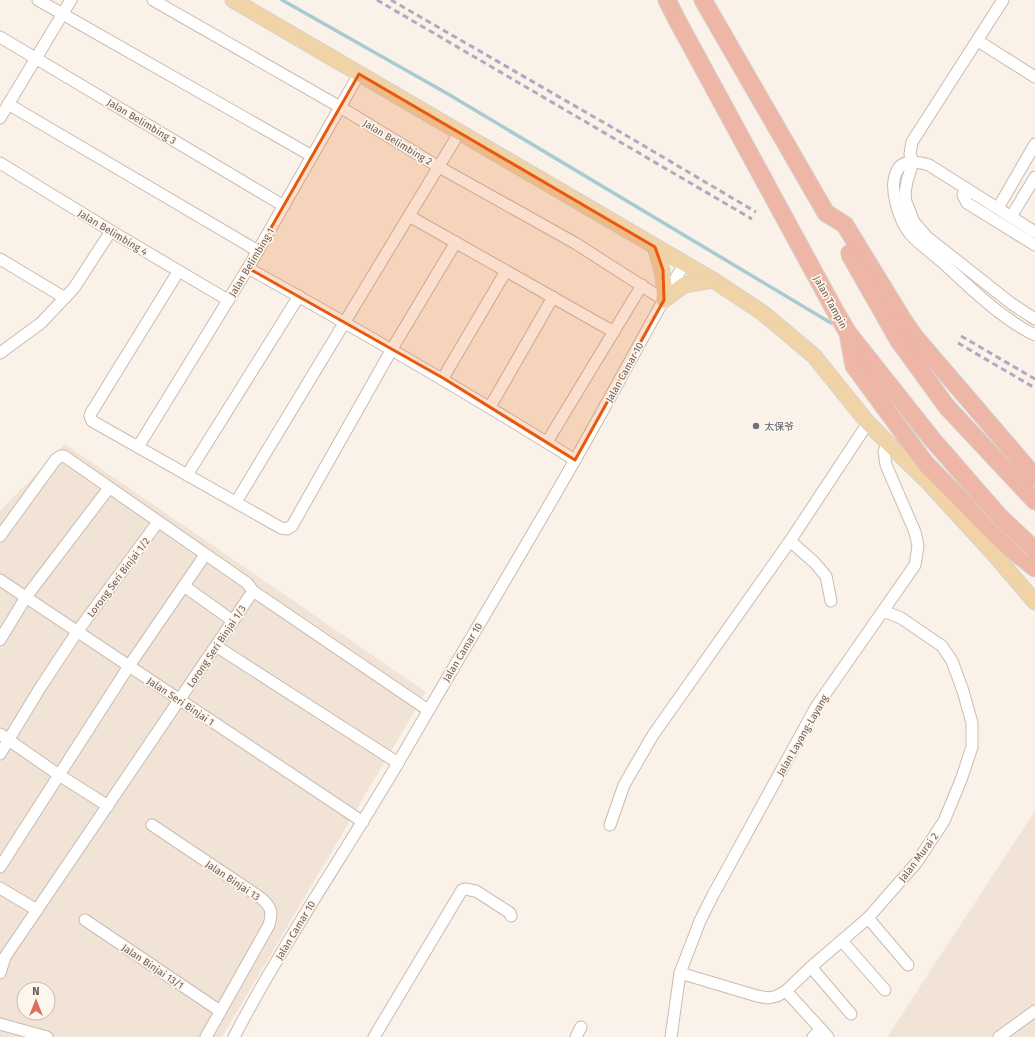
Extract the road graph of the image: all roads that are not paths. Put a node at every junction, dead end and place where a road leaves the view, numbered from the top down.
1 (38, 0) edge
2 (70, 0) edge
3 (153, 0) edge
4 (233, 0) edge
5 (667, 0) edge
6 (1003, 0) edge
7 (704, 2) edge
8 (62, 14) junction
9 (0, 36) edge
10 (978, 41) junction
11 (36, 58) junction
12 (359, 74) junction
13 (1035, 77) edge
14 (8, 104) junction
15 (340, 107) junction
16 (0, 118) edge
17 (459, 133) junction
18 (1035, 144) edge
19 (312, 156) junction
20 (913, 162) junction
21 (0, 163) edge
22 (439, 167) junction
23 (1035, 177) edge
24 (966, 188) junction
25 (284, 206) junction
26 (998, 208) junction
27 (409, 216) junction
28 (1011, 217) junction
29 (111, 231) junction
30 (1035, 232) edge
31 (456, 242) junction
32 (1035, 245) edge
33 (655, 247) junction
34 (258, 251) junction
35 (0, 259) edge
36 (684, 264) junction
37 (248, 268) junction
38 (506, 271) junction
39 (178, 272) junction
40 (712, 280) junction
41 (642, 285) junction
42 (299, 296) junction
43 (553, 297) junction
44 (65, 298) junction
45 (228, 300) junction
46 (664, 300) junction
47 (1035, 319) edge
48 (345, 322) junction
49 (614, 332) junction
50 (848, 334) junction
51 (1035, 335) edge
52 (907, 338) junction
53 (392, 349) junction
54 (0, 353) edge
55 (443, 378) junction
56 (490, 407) junction
57 (868, 423) junction
58 (546, 442) junction
59 (889, 444) junction
60 (138, 447) junction
61 (575, 460) junction
62 (187, 475) junction
63 (1035, 477) edge
64 (109, 488) junction
65 (236, 502) junction
66 (1035, 502) edge
67 (158, 522) junction
68 (0, 536) edge
69 (790, 541) junction
70 (1011, 549) junction
71 (1035, 550) edge
72 (205, 554) junction
73 (1035, 568) edge
74 (0, 580) edge
75 (184, 586) junction
76 (253, 591) junction
77 (26, 597) junction
78 (831, 601) dead end
79 (1035, 602) edge
80 (883, 610) junction
81 (233, 621) junction
82 (77, 632) junction
83 (0, 640) edge
84 (216, 646) junction
85 (129, 666) junction
86 (179, 700) junction
87 (428, 710) junction
88 (4, 737) edge
89 (0, 754) edge
90 (398, 763) junction
91 (59, 775) junction
92 (108, 806) junction
93 (363, 822) junction
94 (152, 825) dead end
95 (610, 825) dead end
96 (0, 867) edge
97 (0, 888) edge
98 (37, 910) junction
99 (512, 916) dead end
100 (868, 918) junction
101 (85, 920) dead end
102 (842, 941) junction
103 (908, 966) dead end
104 (811, 967) junction
105 (0, 973) edge
106 (680, 973) junction
107 (885, 990) dead end
108 (786, 991) junction
109 (1035, 1010) edge
110 (220, 1011) junction
111 (851, 1014) dead end
112 (0, 1024) edge
113 (820, 1034) edge
114 (47, 1037) edge
115 (206, 1037) edge
116 (234, 1037) edge
117 (374, 1037) edge
118 (671, 1037) edge
119 (999, 1037) edge

1 - 8 street
2 - 8 street
3 - 15 street, Jalan Belimbing 2
4 - 12 main road
5 - 50 highway, Jalan Tampin, bridge
6 - 10 street
7 - 52 highway, bridge
8 - 11 street
8 - 19 street
9 - 11 street, Jalan Belimbing 3
10 - 13 street
10 - 20 street
11 - 14 street
11 - 25 street, Jalan Belimbing 3
12 - 15 street, Jalan Belimbing 1
12 - 17 main road
14 - 16 street
14 - 34 street
15 - 19 street, Jalan Belimbing 1
15 - 22 street, Jalan Belimbing 2
17 - 22 street
17 - 33 main road
18 - 26 street
19 - 25 street, Jalan Belimbing 1
20 - 24 street
20 - 47 street
20 - 51 street
21 - 29 street, Jalan Belimbing 4
22 - 27 street
22 - 41 street, Jalan Belimbing 2
23 - 28 street
24 - 26 street
24 - 32 street
25 - 34 street, Jalan Belimbing 1
26 - 28 street
27 - 31 street
27 - 48 street
28 - 30 street
29 - 39 street, Jalan Belimbing 4
29 - 44 street
31 - 38 street
31 - 53 street
33 - 36 main road
33 - 46 main road
34 - 37 street, Jalan Belimbing 1
35 - 44 street
36 - 40 main road
36 - 46 street, Jalan Camar 10
37 - 42 street
37 - 45 street, Jalan Belimbing 1
38 - 43 street
38 - 55 street
39 - 45 street, Jalan Belimbing 4
39 - 60 street
40 - 46 main road
40 - 57 main road
41 - 46 street, Jalan Belimbing 2
41 - 49 street
42 - 48 street
42 - 62 street
43 - 49 street
43 - 56 street
44 - 54 street
45 - 60 street, Jalan Belimbing 1
46 - 61 street, Jalan Camar 10
48 - 53 street
48 - 65 street
49 - 58 street
50 - 70 highway
50 - 71 highway, Jalan Tampin, bridge
52 - 63 highway
52 - 66 highway
53 - 55 street
53 - 65 street
55 - 56 street
56 - 58 street
57 - 59 main road
57 - 69 street
58 - 61 street
59 - 79 main road
59 - 80 street, Jalan Layang-Layang
60 - 62 street
61 - 87 street, Jalan Camar 10
62 - 65 street
64 - 67 street
64 - 68 street
64 - 77 street
67 - 72 street
67 - 82 street, Lorong Seri Binjai 1/2
69 - 78 street
69 - 95 street
70 - 71 highway
70 - 73 highway
72 - 75 street
72 - 76 street
74 - 77 street, Jalan Seri Binjai 1
75 - 81 street
75 - 85 street
76 - 81 street, Lorong Seri Binjai 1/3
76 - 87 street
77 - 82 street, Jalan Seri Binjai 1
77 - 83 street
80 - 100 street, Jalan Murai 2
80 - 106 street, Jalan Layang-Layang
81 - 84 street, Lorong Seri Binjai 1/3
82 - 85 street, Jalan Seri Binjai 1
82 - 88 street, Lorong Seri Binjai 1/2
84 - 86 street, Lorong Seri Binjai 1/3
84 - 90 street
85 - 86 street, Jalan Seri Binjai 1
85 - 91 street
86 - 92 street, Lorong Seri Binjai 1/3
86 - 93 street, Jalan Seri Binjai 1
87 - 90 street, Jalan Camar 10
88 - 89 street, Lorong Seri Binjai 1/2
88 - 91 street
90 - 93 street, Jalan Camar 10
91 - 92 street
91 - 96 street
92 - 98 street, Lorong Seri Binjai 1/3
93 - 116 street, Jalan Camar 10
94 - 110 street, Jalan Binjai 13
97 - 98 street
98 - 105 street, Lorong Seri Binjai 1/3
99 - 117 street
100 - 102 street, Jalan Murai 2
100 - 103 street
101 - 110 street, Jalan Binjai 13/1
102 - 104 street, Jalan Murai 2
102 - 107 street
104 - 108 street, Jalan Murai 2
104 - 111 street
106 - 108 street, Jalan Murai 2
106 - 118 street, Jalan Layang-Layang
108 - 113 street
109 - 119 street
110 - 115 street, Jalan Binjai 13
112 - 114 street

